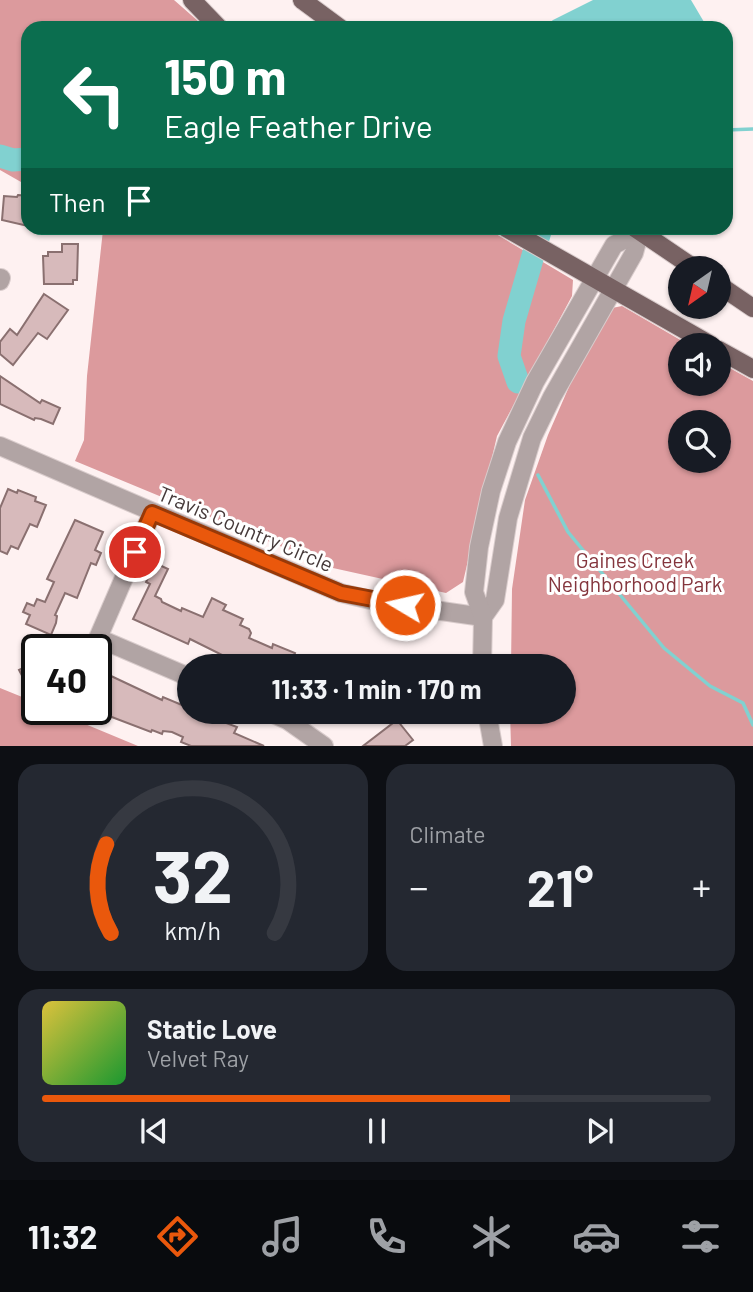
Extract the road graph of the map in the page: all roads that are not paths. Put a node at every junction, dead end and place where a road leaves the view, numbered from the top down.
1 (192, 0) edge
2 (302, 0) edge
3 (212, 21) edge
4 (330, 21) edge
5 (520, 235) edge
6 (628, 235) edge
7 (636, 235) edge
8 (646, 235) edge
9 (676, 256) edge
10 (594, 278) junction
11 (613, 290) junction
12 (732, 294) edge
13 (753, 308) edge
14 (690, 333) edge
15 (731, 356) edge
16 (753, 369) edge
17 (0, 446) edge
18 (152, 513) junction
19 (484, 617) junction
20 (483, 654) edge
21 (177, 672) edge
22 (293, 724) edge
23 (489, 724) edge
24 (324, 746) edge
25 (493, 746) edge

1 - 3 main road
2 - 4 main road
5 - 10 main road
6 - 10 street
7 - 11 street
8 - 9 main road
10 - 11 main road
10 - 19 street
11 - 14 main road
11 - 19 street
12 - 13 main road
15 - 16 main road
17 - 18 street, Travis Country Circle
18 - 19 street, Travis Country Circle
18 - 21 street
19 - 20 street
22 - 24 street
23 - 25 street

